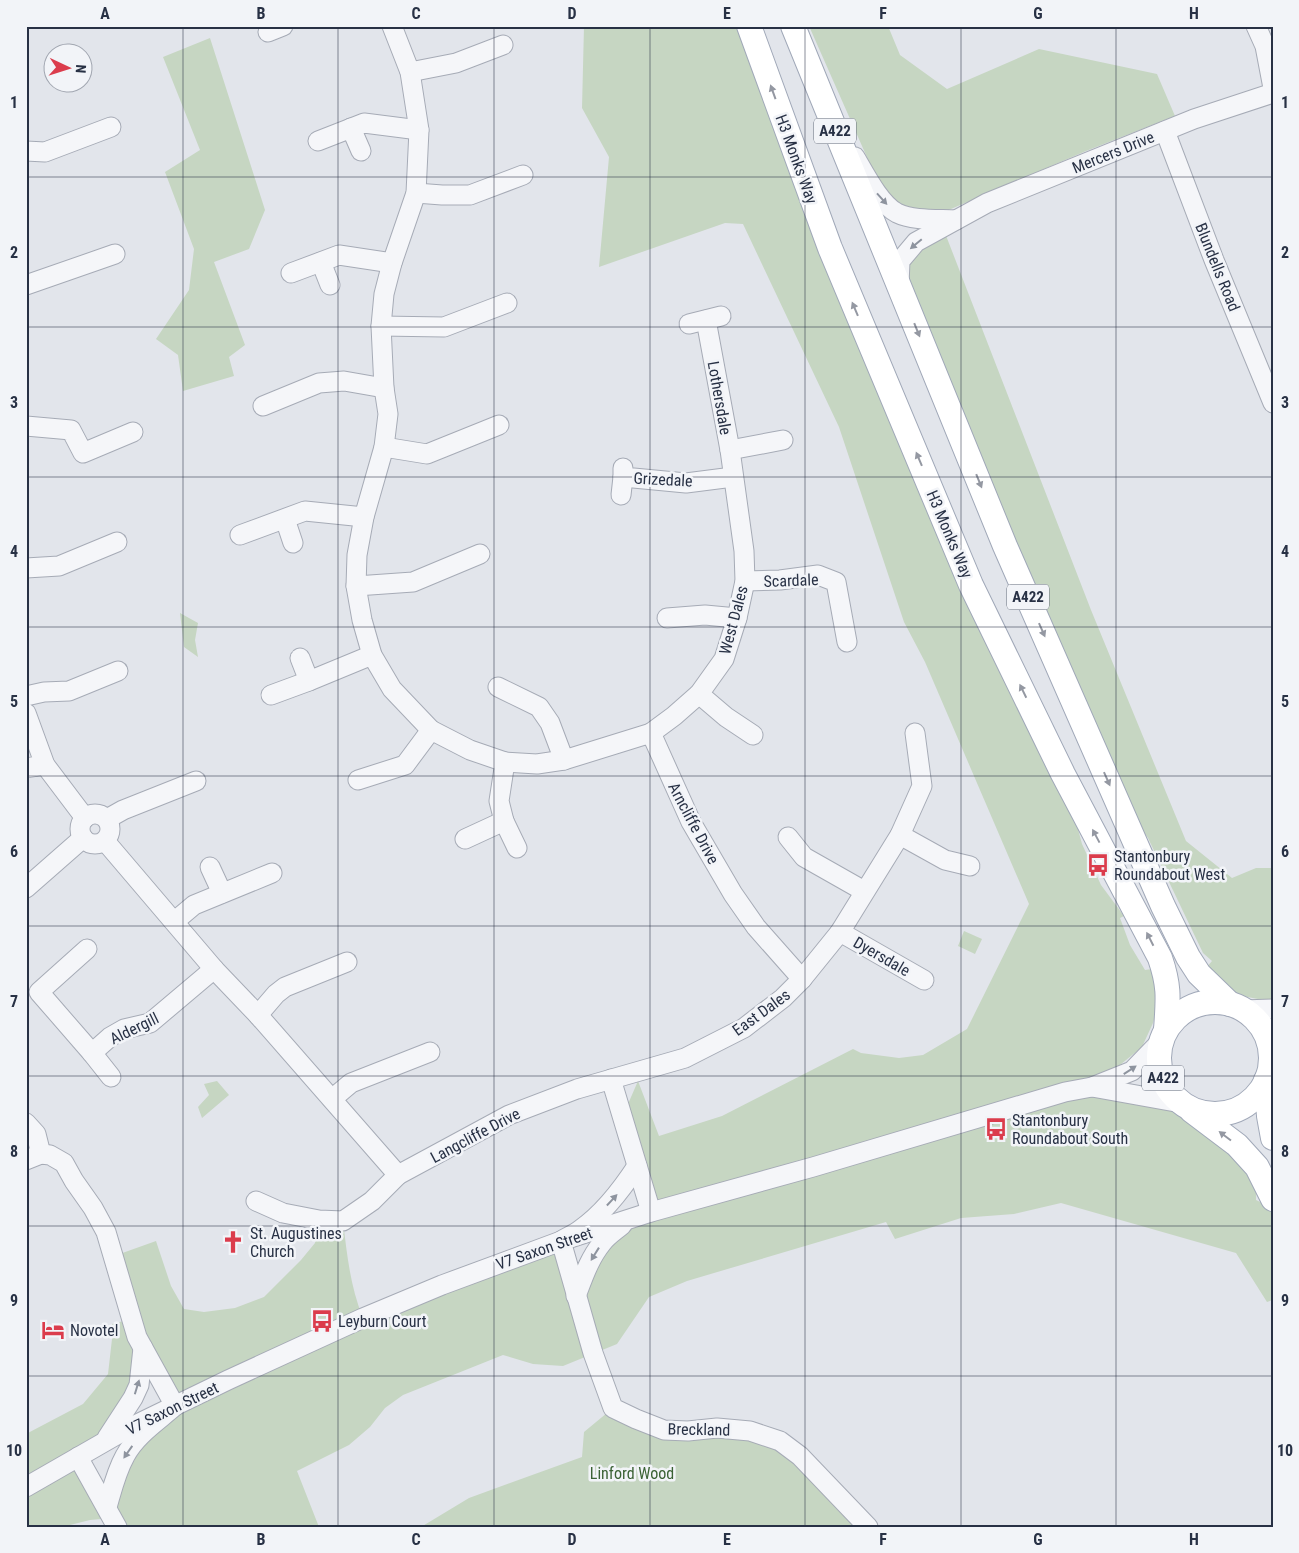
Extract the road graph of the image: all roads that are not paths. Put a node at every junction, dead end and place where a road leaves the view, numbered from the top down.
1 (392, 26) edge
2 (749, 26) edge
3 (793, 26) edge
4 (1256, 26) edge
5 (503, 45) dead end
6 (410, 72) junction
7 (1273, 88) edge
8 (1273, 93) edge
9 (828, 113) junction
10 (111, 127) dead end
11 (351, 128) junction
12 (419, 130) junction
13 (1165, 131) junction
14 (318, 141) dead end
15 (26, 151) edge
16 (360, 151) dead end
17 (524, 175) dead end
18 (416, 193) junction
19 (958, 220) junction
20 (115, 254) dead end
21 (321, 262) junction
22 (392, 263) junction
23 (291, 273) dead end
24 (26, 285) edge
25 (330, 285) dead end
26 (899, 285) junction
27 (507, 303) dead end
28 (706, 320) dead end
29 (381, 326) junction
30 (384, 388) junction
31 (1273, 403) edge
32 (263, 406) dead end
33 (499, 425) dead end
34 (26, 426) edge
35 (133, 432) dead end
36 (784, 440) dead end
37 (384, 447) junction
38 (730, 450) junction
39 (734, 477) junction
40 (622, 480) dead end
41 (364, 517) junction
42 (285, 519) junction
43 (240, 535) dead end
44 (117, 542) dead end
45 (294, 543) dead end
46 (480, 554) dead end
47 (26, 568) edge
48 (745, 581) junction
49 (356, 586) junction
50 (667, 618) dead end
51 (737, 618) junction
52 (847, 642) dead end
53 (372, 655) junction
54 (300, 658) dead end
55 (118, 670) dead end
56 (309, 681) junction
57 (498, 687) dead end
58 (699, 694) junction
59 (271, 695) dead end
60 (26, 696) edge
61 (26, 713) edge
62 (431, 730) junction
63 (651, 733) junction
64 (915, 733) dead end
65 (752, 734) dead end
66 (564, 760) junction
67 (505, 762) junction
68 (45, 765) junction
69 (26, 768) edge
70 (358, 780) dead end
71 (196, 781) dead end
72 (85, 818) junction
73 (107, 819) junction
74 (504, 821) junction
75 (900, 835) junction
76 (788, 837) dead end
77 (83, 838) junction
78 (465, 839) dead end
79 (105, 841) junction
80 (518, 848) dead end
81 (970, 866) dead end
82 (210, 867) dead end
83 (272, 873) dead end
84 (26, 888) edge
85 (864, 891) junction
86 (222, 893) junction
87 (175, 921) junction
88 (840, 932) junction
89 (87, 949) dead end
90 (347, 962) dead end
91 (214, 969) junction
92 (802, 979) junction
93 (924, 980) dead end
94 (1237, 1007) junction
95 (1273, 1009) edge
96 (258, 1016) junction
97 (1164, 1036) junction
98 (430, 1052) dead end
99 (92, 1053) junction
100 (1269, 1075) edge
101 (111, 1077) dead end
102 (611, 1079) junction
103 (1085, 1088) junction
104 (332, 1099) junction
105 (1185, 1106) junction
106 (26, 1123) edge
107 (1273, 1138) edge
108 (33, 1157) edge
109 (637, 1166) junction
110 (398, 1175) junction
111 (1273, 1199) edge
112 (256, 1201) dead end
113 (651, 1212) junction
114 (627, 1221) junction
115 (561, 1241) junction
116 (576, 1296) junction
117 (143, 1348) junction
118 (175, 1406) junction
119 (103, 1443) junction
120 (78, 1457) junction
121 (26, 1487) edge
122 (107, 1507) junction
123 (117, 1527) edge
124 (868, 1527) edge

1 - 6 street
97 -> 2 main road, H3 Monks Way / A422
3 - 9 main road, A422
4 - 7 street
5 - 6 street
6 - 12 street
8 - 13 street, Mercers Drive
9 -> 19 street
9 - 26 main road, A422
10 - 15 street
11 - 12 street
11 - 14 street
11 - 16 street
12 - 18 street
13 - 19 street, Mercers Drive
13 - 31 street, Blundells Road
17 - 18 street
18 - 22 street
19 -> 26 street, Mercers Drive
20 - 24 street
21 - 22 street
21 - 23 street
21 - 25 street
22 - 29 street
26 -> 94 main road, A422
27 - 29 street
28 - 38 street, Lothersdale
29 - 30 street
30 - 32 street
30 - 37 street
33 - 37 street
34 - 35 street
36 - 38 street
37 - 41 street
38 - 39 street, Lothersdale
39 - 40 street, Grizedale
39 - 48 street, West Dales
41 - 42 street
41 - 49 street
42 - 43 street
42 - 45 street
44 - 47 street
46 - 49 street
48 - 51 street, West Dales
48 - 52 street, Scardale
49 - 53 street
50 - 51 street
51 - 58 street, West Dales
53 - 56 street
53 - 62 street
54 - 56 street
55 - 60 street
56 - 59 street
57 - 66 street
58 - 63 street, West Dales
58 - 65 street
61 - 68 street
62 - 67 street
62 - 70 street
63 - 66 street
63 - 92 street, Arncliffe Drive
64 - 75 street, East Dales
66 - 67 street
67 - 74 street
68 - 69 street
68 - 72 street
71 - 73 street
72 - 73 street
72 - 77 street
73 - 79 street
74 - 78 street
74 - 80 street
75 - 81 street
75 - 85 street, East Dales
76 - 85 street
77 - 79 street
77 - 84 street
79 - 87 street
82 - 86 street
83 - 86 street
85 - 88 street, East Dales
86 - 87 street
87 - 91 street
88 - 92 street, East Dales
88 - 93 street, Dyersdale
89 - 99 street, Aldergill
90 - 96 street
91 - 96 street
91 - 99 street, Aldergill
92 - 102 street, East Dales
94 - 95 street
94 - 97 main road
94 - 100 main road, A422
96 - 104 street
103 -> 97 street, V7 Saxon Street
97 - 105 main road, A422
98 - 104 street
99 - 101 street
100 - 105 main road, A422
100 - 107 main road, A422
102 - 109 street
102 - 110 street, Langcliffe Drive
103 - 105 street, V7 Saxon Street
103 - 113 street, V7 Saxon Street
104 - 110 street
111 -> 105 main road, A422
106 - 108 street
108 - 117 street
109 - 113 street
115 -> 109 street
110 - 112 street, Langcliffe Drive
113 - 114 street, V7 Saxon Street
114 - 115 street, V7 Saxon Street
114 -> 116 street
115 - 116 street, Breckland
115 - 118 street, V7 Saxon Street
116 - 124 street, Breckland
117 - 118 street
119 -> 117 street
118 - 119 street, V7 Saxon Street
118 -> 122 street
119 - 120 street, V7 Saxon Street
120 - 121 street, V7 Saxon Street
120 - 122 street
122 - 123 street

